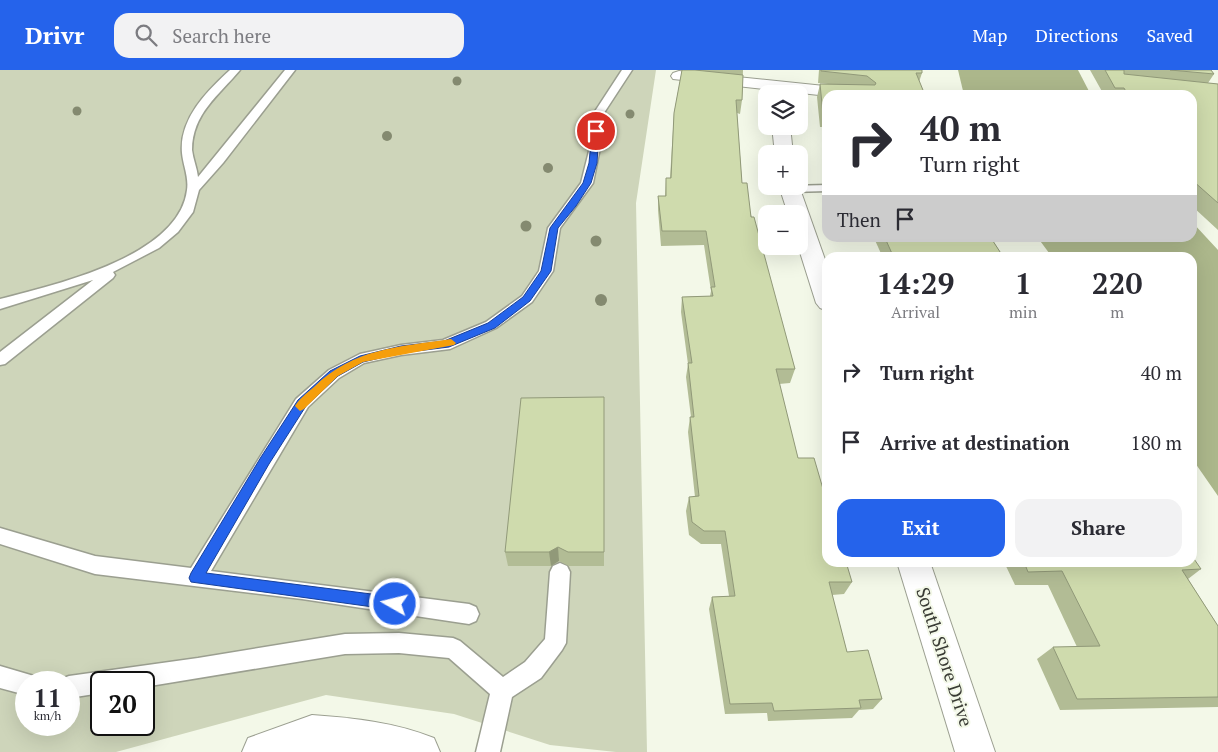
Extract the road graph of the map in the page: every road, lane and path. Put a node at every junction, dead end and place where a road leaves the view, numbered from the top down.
1 (235, 70) edge
2 (290, 70) edge
3 (628, 70) edge
4 (679, 76) edge
5 (784, 83) edge
6 (830, 90) edge
7 (808, 187) edge
8 (193, 188) junction
9 (822, 188) edge
10 (808, 244) edge
11 (123, 263) junction
12 (822, 285) edge
13 (0, 304) edge
14 (0, 360) edge
15 (0, 536) edge
16 (915, 567) edge
17 (560, 572) dead end
18 (196, 578) junction
19 (469, 614) dead end
20 (0, 677) edge
21 (15, 681) edge
22 (80, 685) edge
23 (502, 690) junction
24 (262, 752) edge
25 (418, 752) edge
26 (488, 752) edge
27 (975, 752) edge

1 - 8 lane
2 - 8 lane
3 - 18 lane
4 - 5 street
5 - 6 street
7 - 9 lane
8 - 11 lane
10 - 12 street
11 - 13 lane
11 - 14 lane
15 - 18 lane
16 - 27 street, South Shore Drive
17 - 23 lane
18 - 19 lane
20 - 21 lane
22 - 23 lane
23 - 26 lane
24 - 25 street

